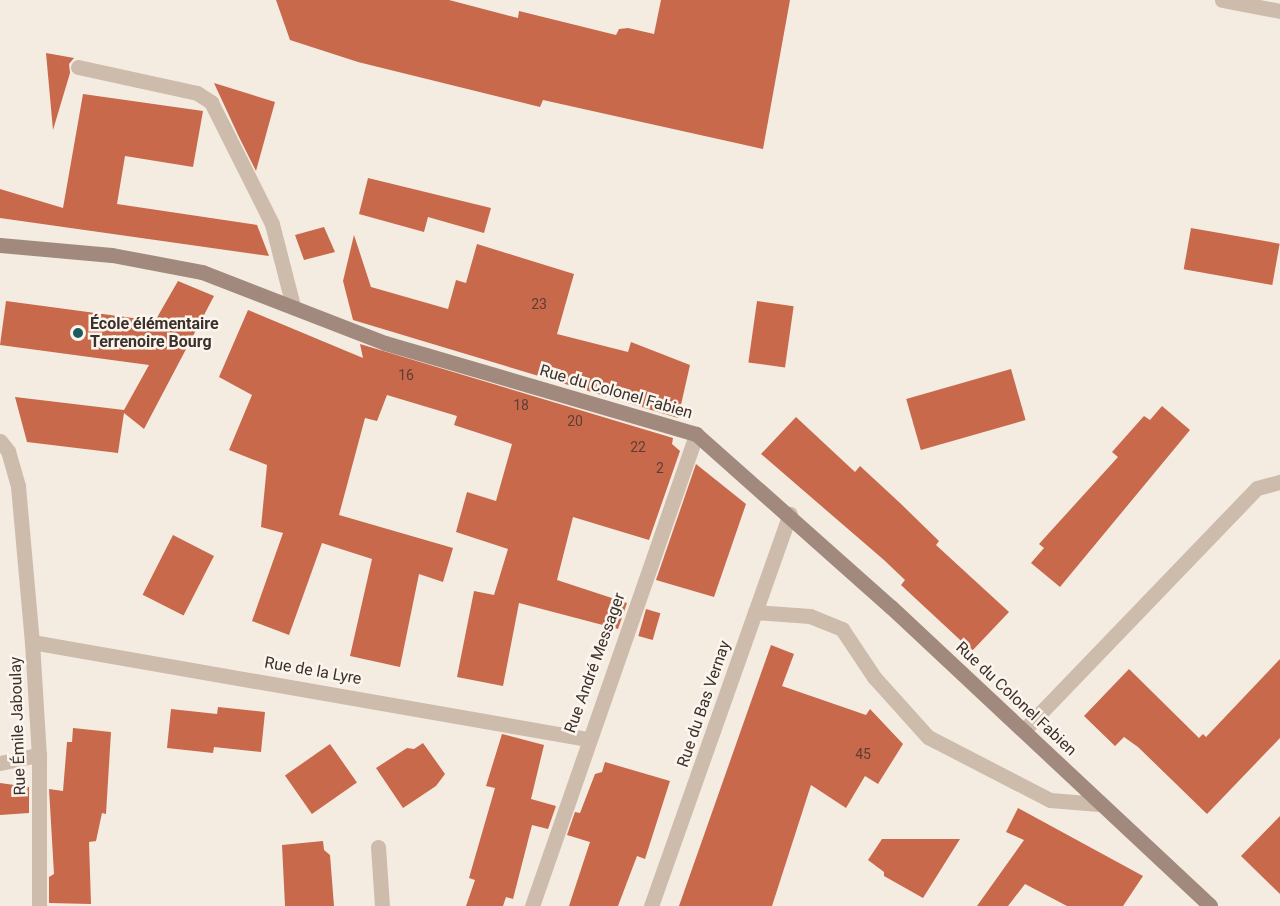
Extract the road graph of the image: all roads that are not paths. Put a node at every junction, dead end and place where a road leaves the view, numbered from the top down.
1 (1222, 0) edge
2 (1280, 10) edge
3 (78, 67) dead end
4 (0, 245) edge
5 (293, 306) junction
6 (696, 434) junction
7 (0, 441) edge
8 (1280, 482) edge
9 (790, 514) junction
10 (755, 612) junction
11 (32, 642) junction
12 (1024, 730) junction
13 (587, 739) junction
14 (39, 755) junction
15 (0, 763) edge
16 (1099, 804) junction
17 (378, 847) dead end
18 (39, 906) edge
19 (382, 906) edge
20 (532, 906) edge
21 (651, 906) edge
22 (1210, 906) edge

1 - 2 street
3 - 5 street
4 - 5 main road, Rue du Colonel Fabien
5 - 6 main road, Rue du Colonel Fabien
6 - 9 main road, Rue du Colonel Fabien
6 - 13 street, Rue André Messager
7 - 11 street, Rue Émile Jaboulay
8 - 12 street
9 - 10 street, Rue du Bas Vernay
9 - 12 main road, Rue du Colonel Fabien
10 - 16 street
10 - 21 street, Rue du Bas Vernay
11 - 13 street, Rue de la Lyre
11 - 14 street, Rue Émile Jaboulay
12 - 16 main road, Rue du Colonel Fabien
13 - 20 street, Rue André Messager
14 - 15 street
14 - 18 street, Rue Émile Jaboulay
16 - 22 main road, Rue du Colonel Fabien
17 - 19 street

